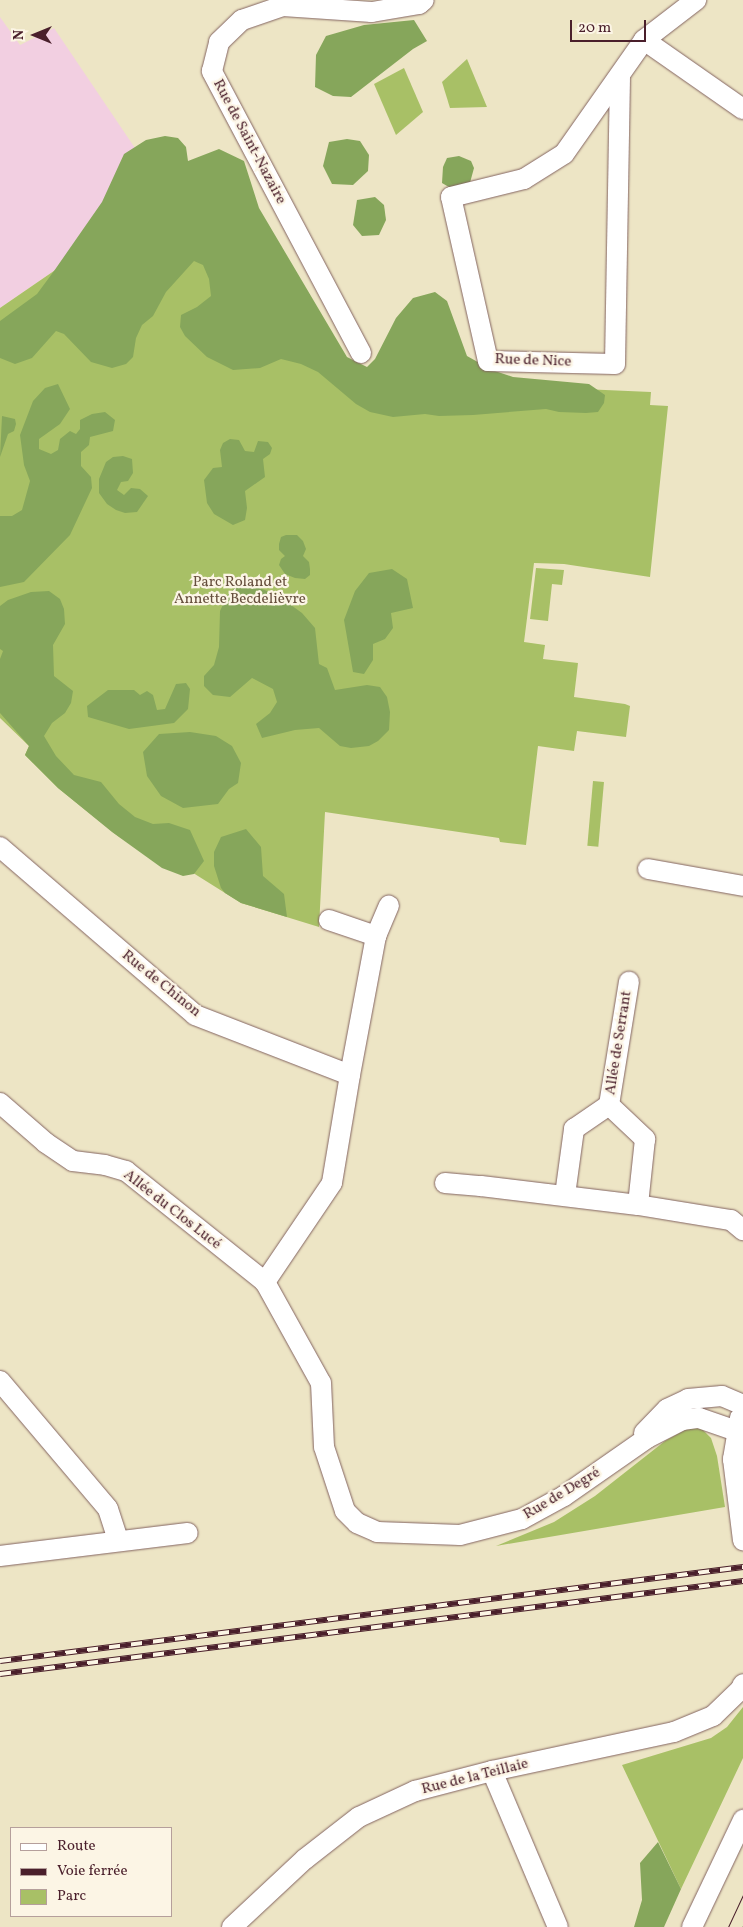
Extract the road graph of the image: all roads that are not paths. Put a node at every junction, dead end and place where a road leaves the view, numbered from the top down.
1 (424, 0) edge
2 (696, 0) edge
3 (644, 40) junction
4 (620, 77) junction
5 (743, 109) edge
6 (361, 353) dead end
7 (0, 847) edge
8 (648, 869) dead end
9 (743, 886) edge
10 (389, 906) dead end
11 (329, 920) dead end
12 (376, 936) junction
13 (629, 982) dead end
14 (350, 1075) junction
15 (0, 1103) edge
16 (609, 1105) junction
17 (445, 1183) dead end
18 (565, 1195) junction
19 (638, 1205) junction
20 (743, 1230) edge
21 (265, 1282) junction
22 (0, 1381) edge
23 (743, 1406) edge
24 (736, 1431) junction
25 (617, 1460) junction
26 (188, 1533) dead end
27 (118, 1540) junction
28 (743, 1540) edge
29 (0, 1556) edge
30 (743, 1684) edge
31 (492, 1771) junction
32 (743, 1820) edge
33 (232, 1927) edge
34 (558, 1927) edge
35 (692, 1927) edge

1 - 6 street, Rue de Saint-Nazaire
2 - 3 street, Rue de Nice
3 - 4 street, Rue de Nice
3 - 5 street
4 - 4 street, Rue de Nice
7 - 14 street, Rue de Chinon
8 - 9 street
10 - 12 street
11 - 12 street
12 - 14 street
13 - 16 street, Allée de Serrant
14 - 21 street
15 - 21 street, Allée du Clos Lucé
16 - 18 street, Allée de Serrant
16 - 19 street, Allée de Serrant
17 - 18 street
18 - 19 street
19 - 20 street
21 - 25 street, Rue de Degré
22 - 27 street
23 - 24 street, Rue de Degré
23 - 25 street, Rue de Degré
24 - 25 street, Rue de Degré
24 - 28 street
26 - 27 street
27 - 29 street
30 - 31 street, Rue de la Teillaie
31 - 33 street, Rue de la Teillaie
31 - 34 street
32 - 35 street

